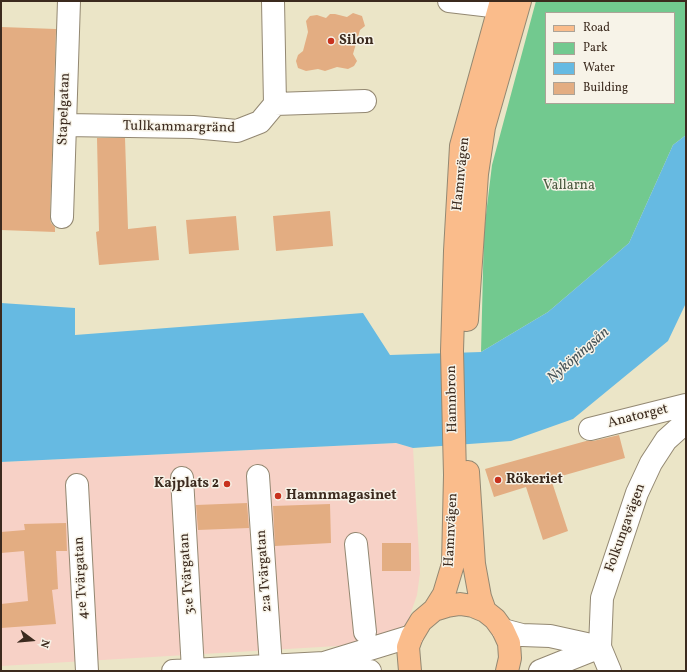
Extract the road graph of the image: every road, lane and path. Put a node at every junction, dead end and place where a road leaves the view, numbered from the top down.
1 (69, 1) edge
2 (273, 1) edge
3 (449, 1) edge
4 (510, 5) edge
5 (365, 101) dead end
6 (275, 104) junction
7 (65, 125) junction
8 (62, 217) dead end
9 (458, 351) joint
10 (686, 405) edge
11 (686, 422) edge
12 (590, 429) dead end
13 (461, 446) junction
14 (258, 476) dead end
15 (182, 478) dead end
16 (78, 486) dead end
17 (356, 544) dead end
18 (434, 610) junction
19 (485, 611) junction
20 (503, 630) junction
21 (365, 632) dead end
22 (412, 636) junction
23 (600, 647) junction
24 (324, 663) junction
25 (271, 666) junction
26 (183, 670) edge
27 (87, 671) edge
28 (370, 671) edge
29 (410, 671) edge
30 (507, 671) edge
31 (540, 671) edge
32 (610, 671) edge

1 - 7 street, Stapelgatan
2 - 6 street
3 - 4 street
4 - 9 main road, Hamnvägen
5 - 6 street
6 - 7 street, Tullkammargränd
7 - 8 street, Stapelgatan
9 - 13 main road, Hamnbron
10 - 12 street, Anatorget
11 - 23 street, Folkungavägen
13 - 18 main road, Hamnvägen
13 - 19 main road, Hamnvägen
14 - 25 street, 2:a Tvärgatan
15 - 26 street, 3:e Tvärgatan
16 - 27 street, 4:e Tvärgatan
17 - 21 street
18 - 19 main road
18 - 22 main road
19 - 20 main road
20 - 23 street
20 - 30 main road
22 - 24 street
22 - 29 main road
23 - 31 street
23 - 32 street
24 - 25 street
24 - 28 street
25 - 26 street

